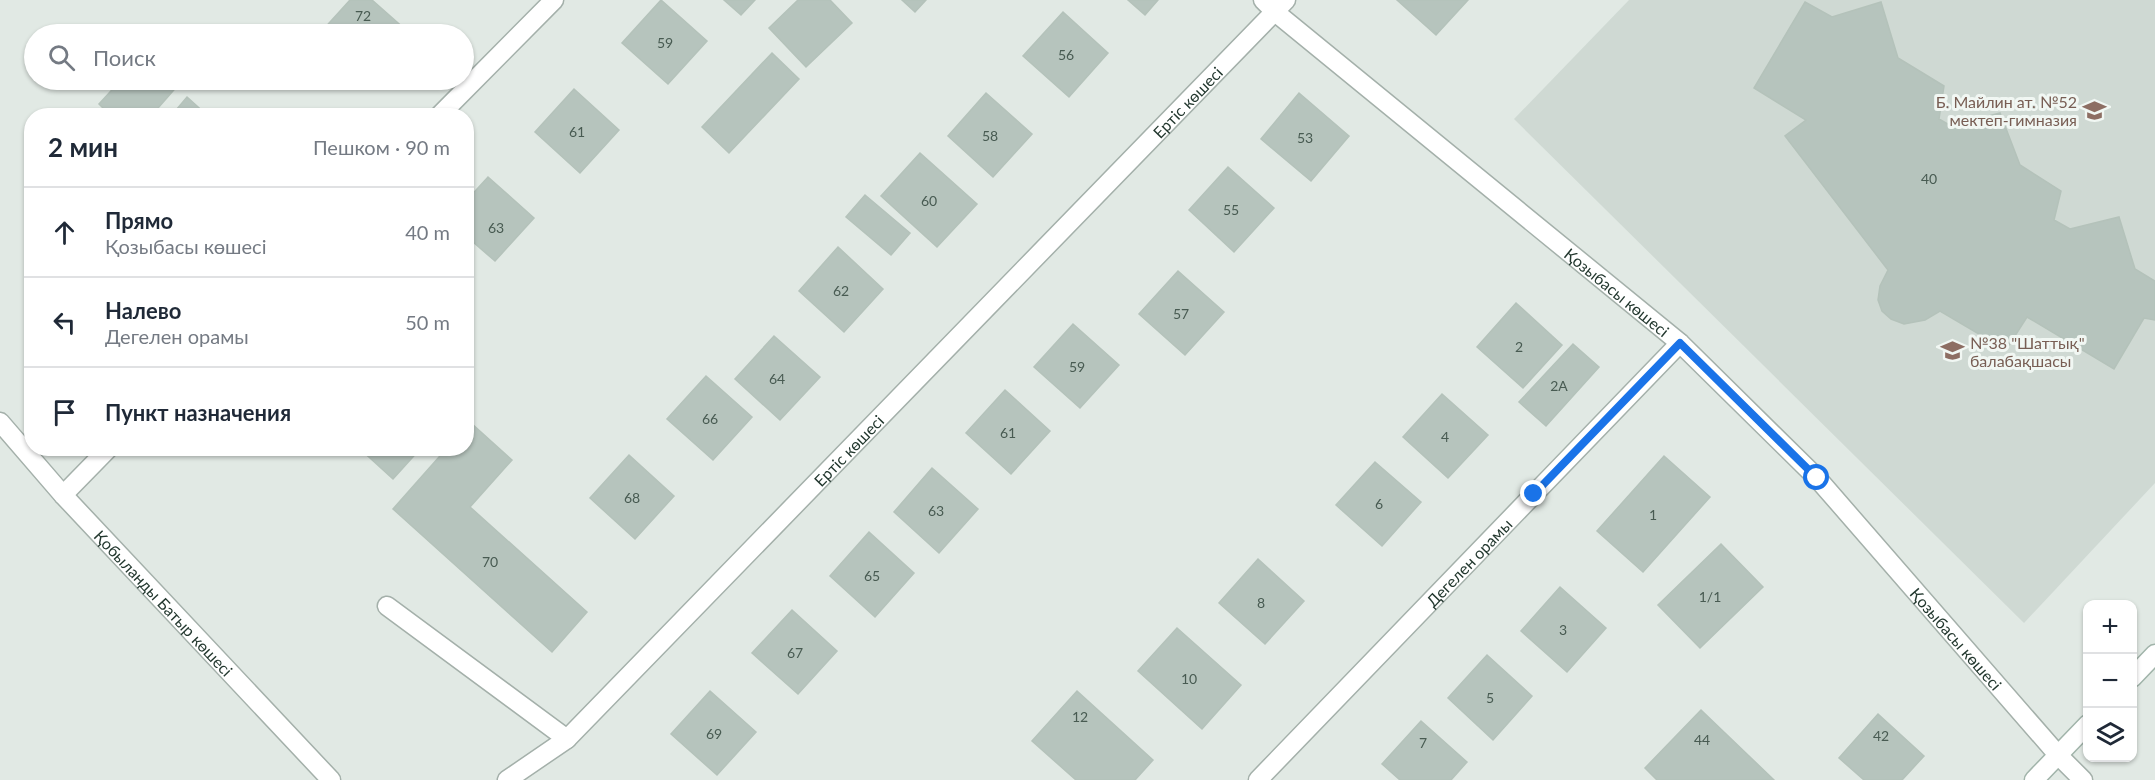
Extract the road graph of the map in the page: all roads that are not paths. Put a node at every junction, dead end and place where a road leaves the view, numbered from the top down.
1 (554, 0) edge
2 (1274, 4) edge
3 (474, 81) edge
4 (465, 90) edge
5 (447, 108) edge
6 (1680, 343) junction
7 (0, 422) edge
8 (24, 450) edge
9 (29, 456) edge
10 (101, 456) edge
11 (63, 495) junction
12 (387, 606) dead end
13 (2155, 654) edge
14 (2137, 674) edge
15 (2083, 729) edge
16 (567, 739) junction
17 (2058, 755) junction
18 (331, 780) edge
19 (507, 780) edge
20 (1258, 780) edge
21 (2034, 780) edge
22 (2083, 780) edge

1 - 3 street
2 - 6 street, Қозыбасы көшесі
2 - 16 street, Ертіс көшесі
4 - 5 street
6 - 17 street, Қозыбасы көшесі
6 - 20 street, Дегелен орамы
7 - 8 street, Қобыланды Батыр көшесі
9 - 11 street, Қобыланды Батыр көшесі
10 - 11 street
11 - 18 street, Қобыланды Батыр көшесі
12 - 16 street
13 - 14 street
15 - 17 street
16 - 19 street, Ертіс көшесі
17 - 21 street
17 - 22 street, Қозыбасы көшесі

